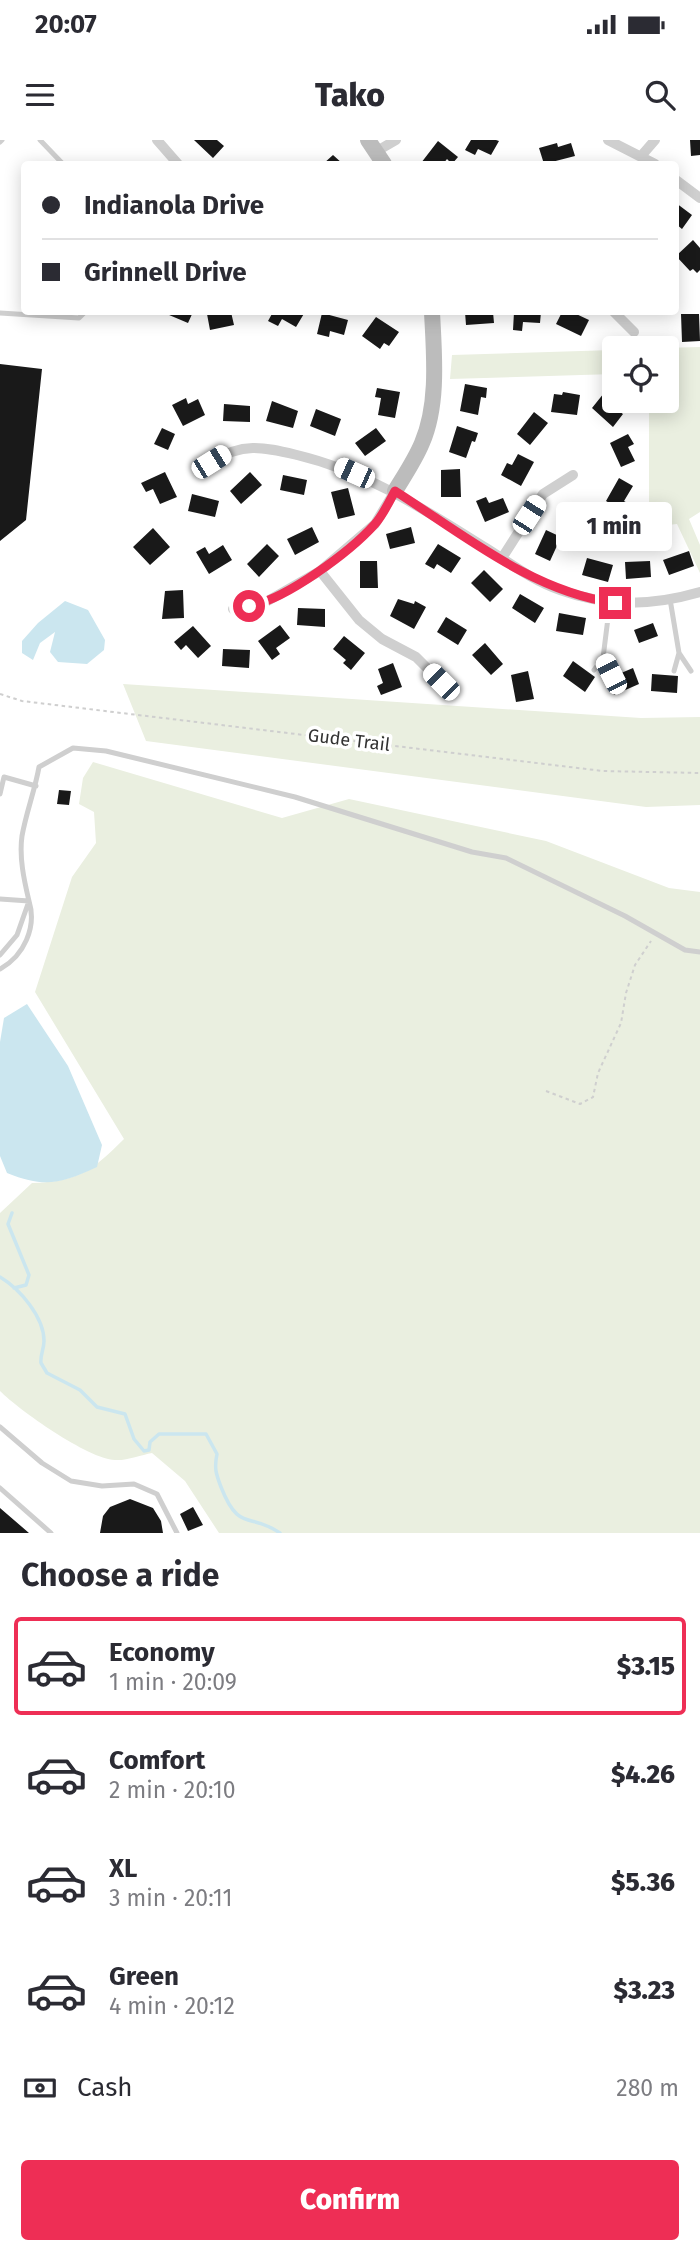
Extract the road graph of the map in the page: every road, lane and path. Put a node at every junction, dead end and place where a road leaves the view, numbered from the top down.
1 (40, 140) edge
2 (157, 140) edge
3 (396, 140) edge
4 (608, 140) edge
5 (655, 140) edge
6 (376, 152) edge
7 (642, 155) junction
8 (60, 161) edge
9 (175, 161) edge
10 (649, 161) edge
11 (679, 182) edge
12 (700, 198) edge
13 (0, 313) edge
14 (82, 315) edge
15 (432, 315) edge
16 (617, 315) edge
17 (634, 331) dead end
18 (211, 462) dead end
19 (573, 475) dead end
20 (395, 491) junction
21 (502, 558) junction
22 (320, 571) junction
23 (700, 592) edge
24 (670, 599) junction
25 (610, 602) junction
26 (233, 609) dead end
27 (679, 653) junction
28 (603, 658) junction
29 (594, 670) dead end
30 (674, 671) dead end
31 (691, 671) dead end
32 (611, 674) dead end
33 (441, 682) dead end
34 (0, 694) edge
35 (700, 773) edge
36 (36, 786) junction
37 (0, 794) edge
38 (0, 899) edge
39 (29, 901) junction
40 (655, 934) junction
41 (700, 952) edge
42 (0, 955) edge
43 (0, 969) edge
44 (546, 1091) dead end
45 (0, 1427) edge
46 (0, 1488) edge
47 (51, 1533) edge
48 (177, 1533) edge

1 - 8 lane
2 - 9 street
3 - 6 street
4 - 7 street
5 - 7 street
7 - 10 street
11 - 12 street
13 - 14 lane
15 - 20 street
16 - 17 street
18 - 20 street
19 - 21 street
20 - 21 street
20 - 22 street
21 - 25 street
22 - 26 street
22 - 33 street
23 - 24 street
24 - 25 street
24 - 27 lane
25 - 28 lane
27 - 30 lane
27 - 31 lane
28 - 29 lane
28 - 32 lane
34 - 35 path, Gude Trail
36 - 37 lane
36 - 39 lane
36 - 40 lane
38 - 39 lane
39 - 42 lane
39 - 43 lane
40 - 41 lane
40 - 44 path
45 - 48 lane
46 - 47 lane

